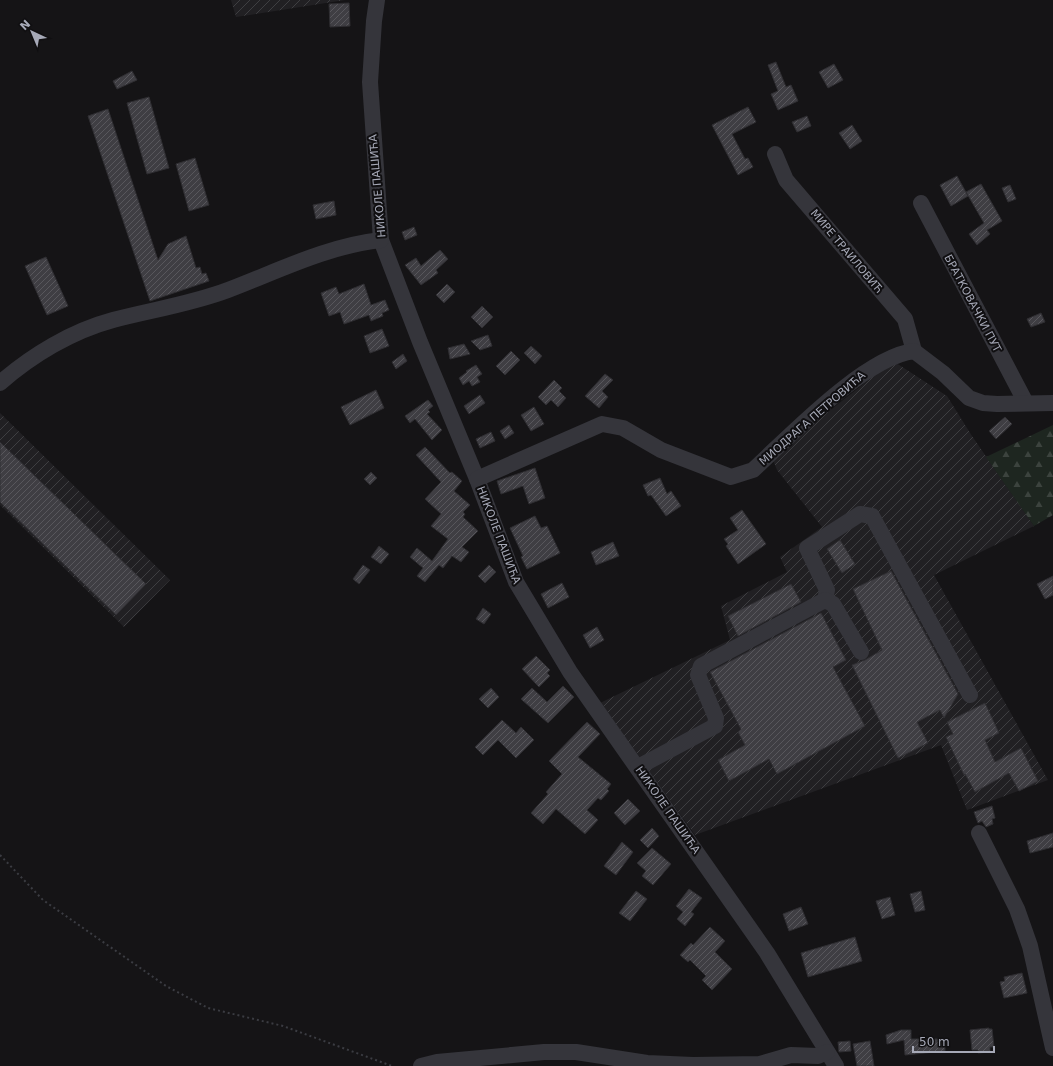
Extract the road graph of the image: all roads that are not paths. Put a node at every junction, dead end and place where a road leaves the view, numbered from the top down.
1 (377, 0) edge
2 (775, 154) dead end
3 (921, 203) dead end
4 (381, 240) junction
5 (914, 351) junction
6 (0, 383) edge
7 (1026, 403) junction
8 (1053, 403) edge
9 (477, 479) junction
10 (825, 600) junction
11 (861, 652) dead end
12 (970, 695) dead end
13 (638, 767) junction
14 (979, 833) dead end
15 (1053, 1048) edge
16 (827, 1052) junction
17 (421, 1066) edge
18 (836, 1066) edge

1 - 4 street, НИКОЛЕ ПАШИЋА
2 - 5 street, МИРЕ ТРАИЛОВИЋ
3 - 7 street, БРАТКОВАЧКИ ПУТ
4 - 6 street
4 - 9 street, НИКОЛЕ ПАШИЋА
5 - 7 street
5 - 9 street, МИОДРАГА ПЕТРОВИЋА
7 - 8 street
9 - 13 street, НИКОЛЕ ПАШИЋА
10 - 11 street
10 - 12 street
10 - 13 street
13 - 16 street, НИКОЛЕ ПАШИЋА
14 - 15 street
16 - 17 street
16 - 18 street, НИКОЛЕ ПАШИЋА

